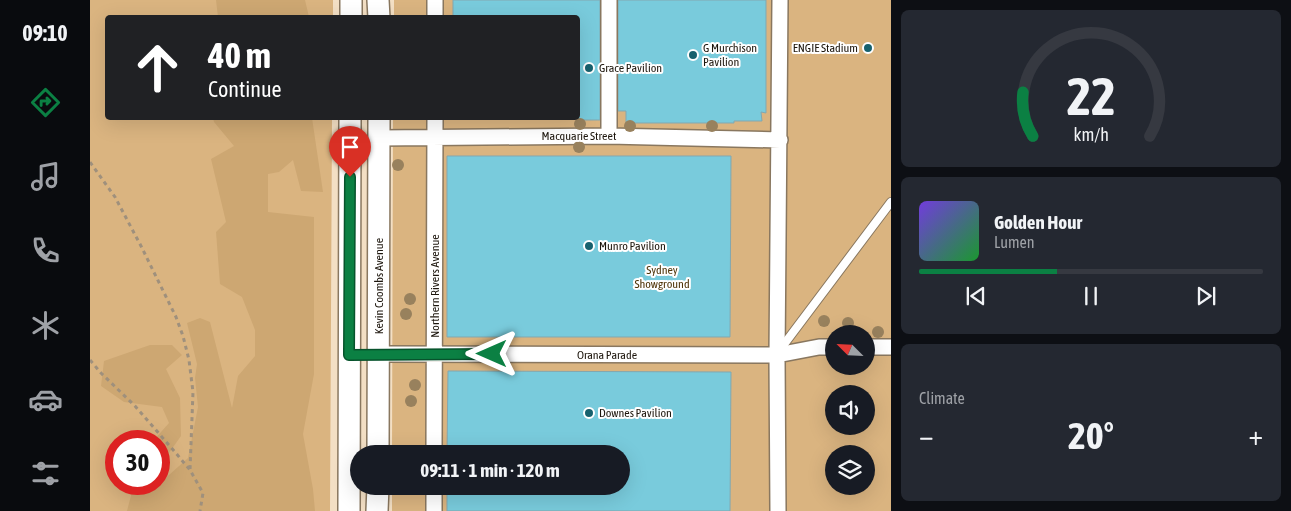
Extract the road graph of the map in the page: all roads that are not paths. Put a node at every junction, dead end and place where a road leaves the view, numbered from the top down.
1 (351, 0) edge
2 (378, 0) edge
3 (435, 0) edge
4 (609, 0) edge
5 (780, 0) edge
6 (351, 15) edge
7 (378, 15) edge
8 (435, 15) edge
9 (350, 120) edge
10 (435, 120) edge
11 (379, 128) edge
12 (609, 136) junction
13 (435, 137) junction
14 (780, 140) junction
15 (891, 202) edge
16 (825, 347) edge
17 (875, 347) edge
18 (891, 347) edge
19 (379, 354) junction
20 (434, 354) junction
21 (349, 355) junction
22 (777, 355) junction
23 (378, 445) edge
24 (434, 445) edge
25 (378, 495) edge
26 (434, 495) edge
27 (349, 511) edge
28 (377, 511) edge
29 (434, 511) edge
30 (778, 511) edge

1 - 6 main road
2 - 7 main road
3 - 8 street
4 - 12 street
5 - 14 street
9 - 21 main road
10 - 13 street, Northern Rivers Avenue
11 - 13 street, Macquarie Street
11 - 19 main road, Kevin Coombs Avenue
12 - 13 street, Macquarie Street
12 - 14 street, Macquarie Street
13 - 20 street, Northern Rivers Avenue
14 - 22 street
15 - 22 lane
16 - 22 street, Orana Parade
17 - 18 street
19 - 20 street, Orana Parade
19 - 21 main road
19 - 23 main road, Kevin Coombs Avenue
20 - 22 street, Orana Parade
20 - 24 street, Northern Rivers Avenue
21 - 27 main road
22 - 30 street
25 - 28 main road
26 - 29 street

